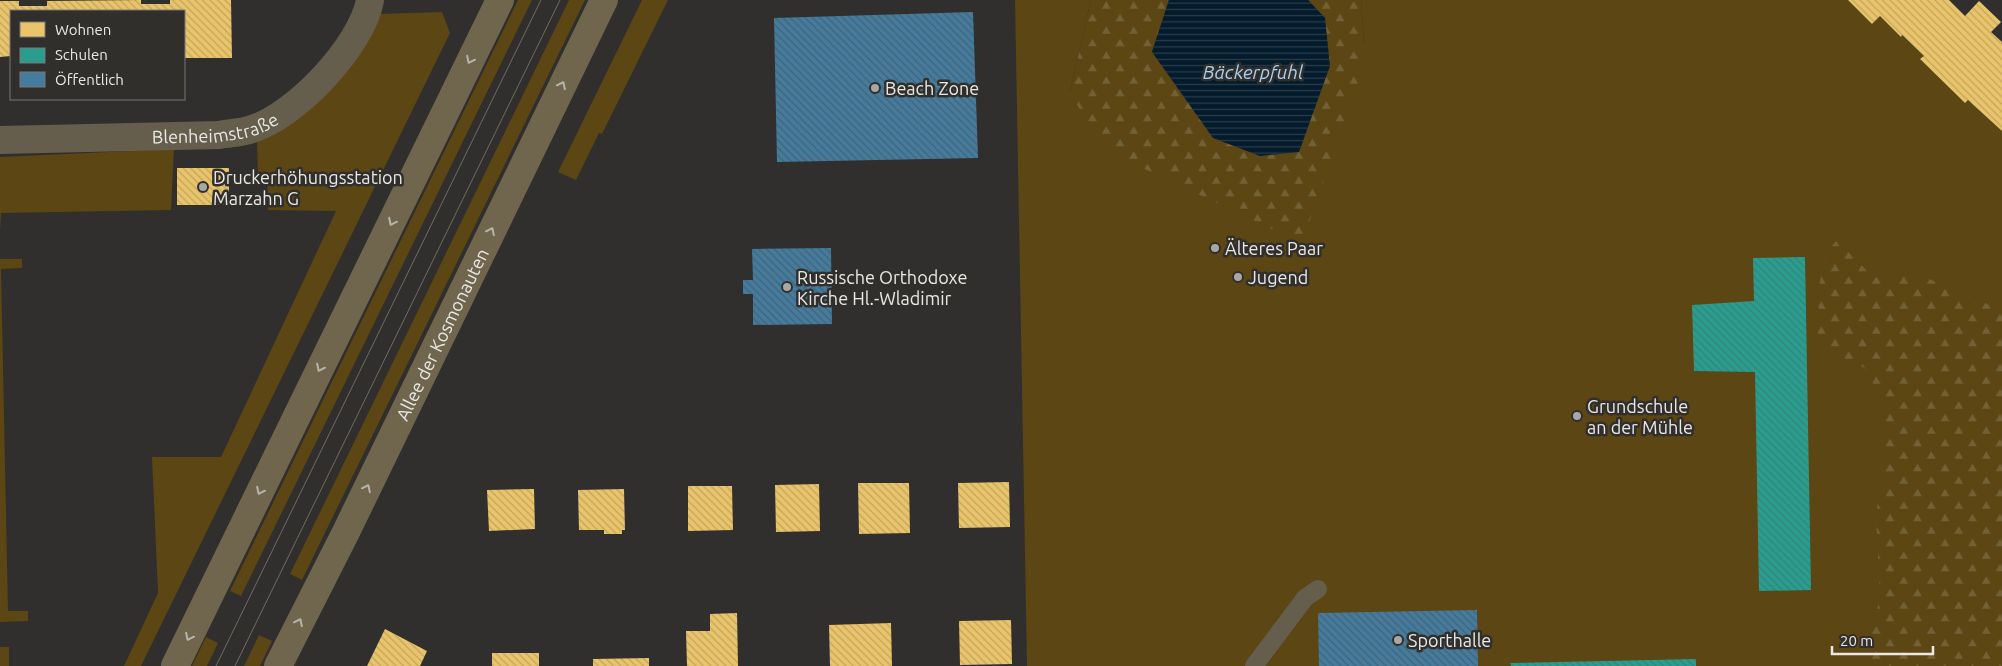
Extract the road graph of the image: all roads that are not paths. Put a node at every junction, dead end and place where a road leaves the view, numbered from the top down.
1 (370, 0) edge
2 (500, 0) edge
3 (604, 0) edge
4 (0, 140) edge
5 (1318, 589) dead end
6 (175, 666) edge
7 (278, 666) edge
8 (1254, 666) edge

1 - 4 street, Blenheimstraße
2 -> 6 main road
7 -> 3 main road, Allee der Kosmonauten
5 - 8 lane

